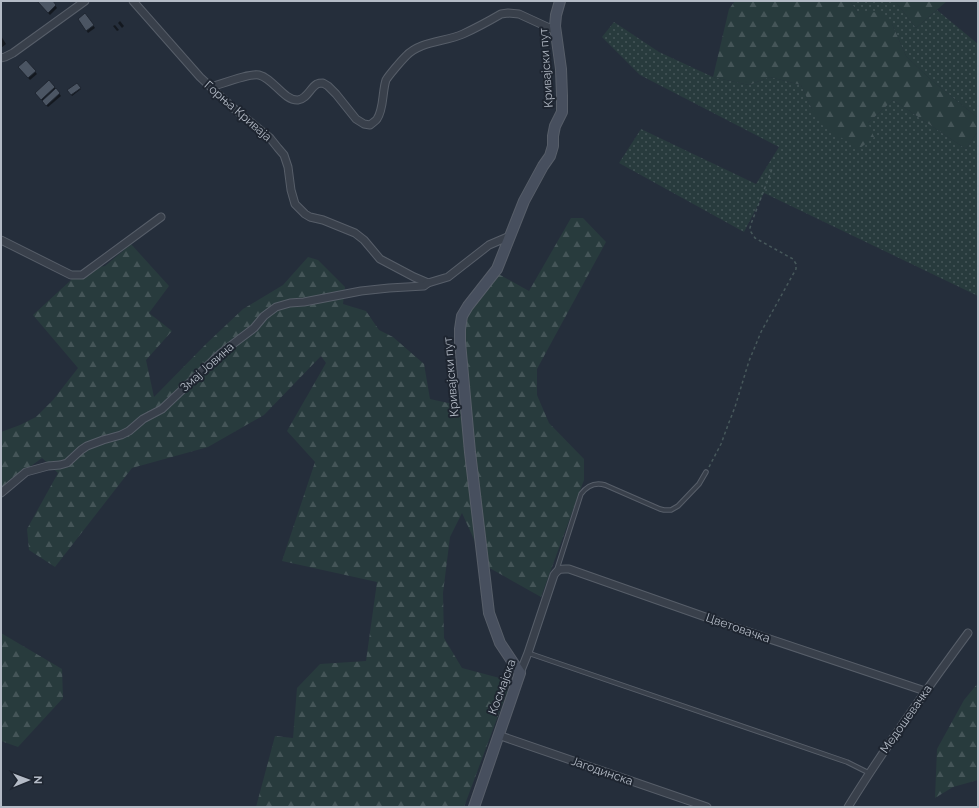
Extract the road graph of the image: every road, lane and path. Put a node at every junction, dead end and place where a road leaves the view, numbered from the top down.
1 (85, 1) edge
2 (133, 1) edge
3 (560, 1) edge
4 (556, 31) junction
5 (1, 58) edge
6 (211, 87) junction
7 (772, 169) dead end
8 (161, 217) dead end
9 (510, 236) junction
10 (1, 240) edge
11 (428, 283) junction
12 (706, 472) joint
13 (1, 493) edge
14 (555, 573) junction
15 (968, 632) dead end
16 (528, 653) junction
17 (520, 674) junction
18 (925, 691) junction
19 (498, 735) junction
20 (869, 772) junction
21 (474, 807) edge
22 (707, 807) edge
23 (848, 807) edge

1 - 5 street
2 - 6 street, Горња Криваја
3 - 4 street, Кривајски пут
4 - 6 street
4 - 9 street, Кривајски пут
6 - 11 street, Горња Криваја
7 - 12 path
8 - 10 street
9 - 11 street
9 - 17 street, Кривајски пут
11 - 13 street, Змај Јовина
12 - 14 lane
14 - 16 street, Космајска
14 - 18 street, Цветовачка
15 - 18 street, Медошевачка
16 - 17 street, Космајска
16 - 20 lane
17 - 19 street, Космајска
18 - 20 street, Медошевачка
19 - 21 street, Космајска
19 - 22 street, Јагодинска
20 - 23 street, Медошевачка

